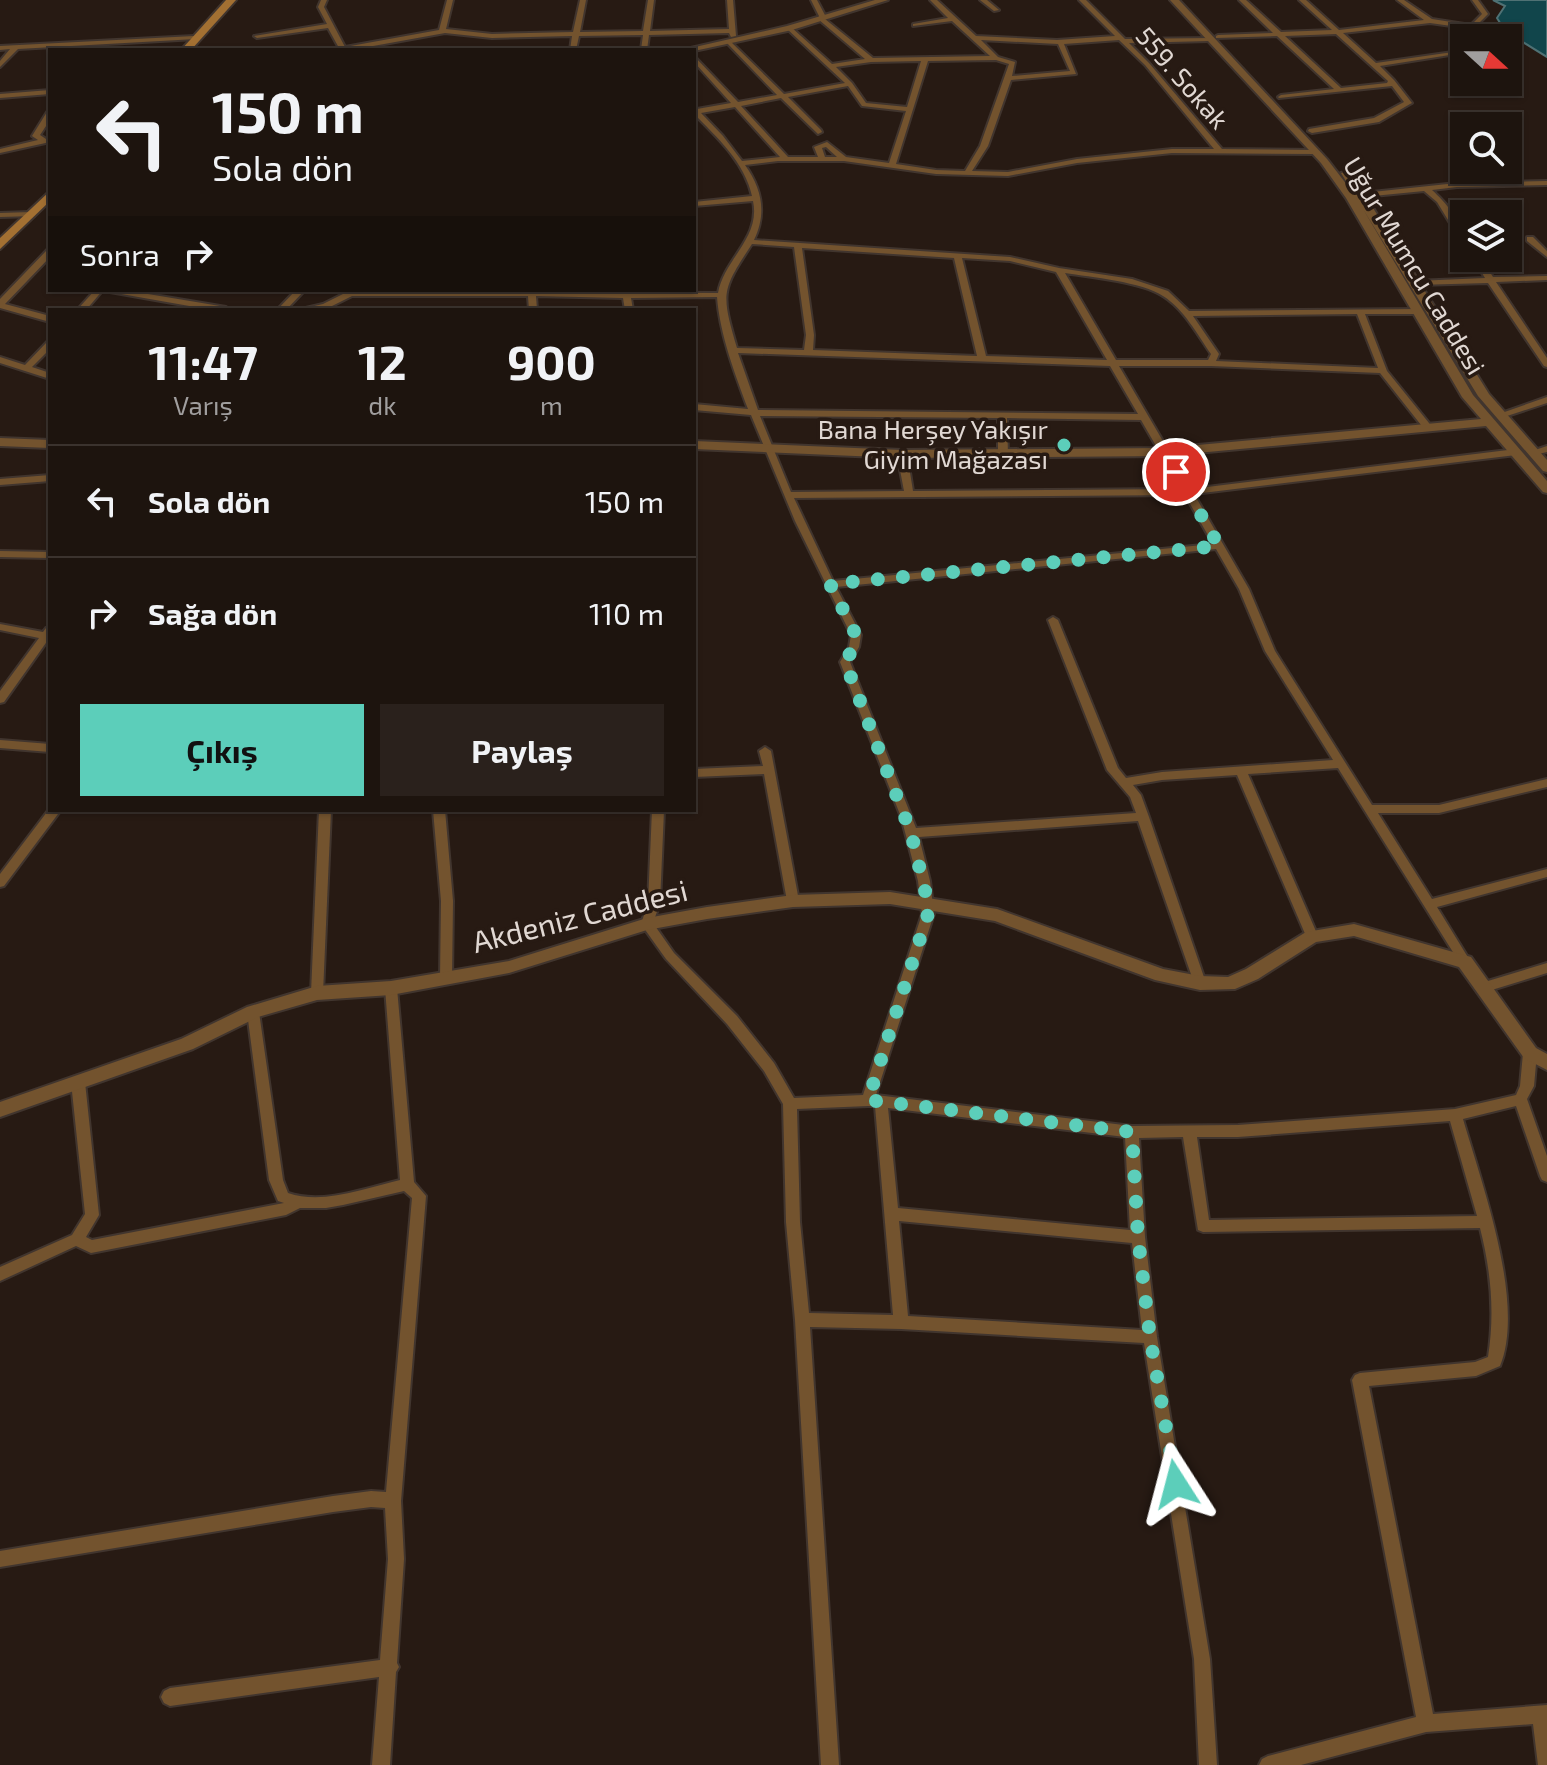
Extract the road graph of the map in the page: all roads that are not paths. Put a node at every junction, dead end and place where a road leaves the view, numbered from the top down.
1 (231, 0) edge
2 (324, 0) edge
3 (450, 0) edge
4 (583, 0) edge
5 (651, 0) edge
6 (730, 0) edge
7 (814, 0) edge
8 (884, 0) edge
9 (933, 0) edge
10 (983, 0) edge
11 (1082, 0) edge
12 (1174, 0) edge
13 (1185, 0) edge
14 (1242, 0) edge
15 (1302, 0) edge
16 (1400, 0) edge
17 (1475, 0) edge
18 (996, 10) dead end
19 (821, 17) junction
20 (951, 19) junction
21 (1430, 21) junction
22 (915, 25) dead end
23 (328, 26) junction
24 (789, 28) junction
25 (730, 31) junction
26 (442, 32) junction
27 (647, 32) junction
28 (1335, 32) junction
29 (576, 33) junction
30 (1281, 34) junction
31 (418, 36) junction
32 (492, 36) junction
33 (194, 38) junction
34 (973, 38) junction
35 (1214, 38) junction
36 (1122, 40) junction
37 (732, 42) junction
38 (1060, 42) junction
39 (108, 43) junction
40 (498, 45) dead end
41 (0, 48) edge
42 (15, 48) junction
43 (104, 48) edge
44 (187, 48) edge
45 (263, 48) edge
46 (341, 48) edge
47 (353, 48) edge
48 (425, 48) edge
49 (573, 48) edge
50 (644, 48) edge
51 (696, 48) edge
52 (1450, 54) edge
53 (996, 58) junction
54 (696, 60) edge
55 (871, 60) junction
56 (925, 60) junction
57 (0, 65) edge
58 (1374, 65) junction
59 (831, 66) junction
60 (1008, 78) junction
61 (1392, 81) junction
62 (850, 84) junction
63 (1339, 90) junction
64 (48, 92) edge
65 (785, 95) junction
66 (0, 96) edge
67 (1281, 97) junction
68 (734, 105) junction
69 (910, 109) junction
70 (696, 111) edge
71 (696, 113) edge
72 (48, 117) edge
73 (1312, 131) junction
74 (818, 132) dead end
75 (47, 140) edge
76 (12, 149) junction
77 (1218, 149) junction
78 (0, 151) edge
79 (1316, 152) junction
80 (786, 159) junction
81 (822, 159) junction
82 (844, 159) junction
83 (0, 163) edge
84 (742, 163) junction
85 (892, 166) junction
86 (967, 173) junction
87 (1547, 183) edge
88 (1427, 189) junction
89 (1363, 195) junction
90 (48, 196) edge
91 (757, 198) junction
92 (696, 204) edge
93 (31, 214) junction
94 (0, 215) edge
95 (1450, 217) edge
96 (1530, 239) dead end
97 (751, 242) junction
98 (0, 245) edge
99 (798, 246) junction
100 (48, 254) edge
101 (1547, 255) edge
102 (958, 258) junction
103 (1059, 270) junction
104 (1485, 272) edge
105 (1547, 278) edge
106 (1490, 280) junction
107 (1416, 283) junction
108 (97, 292) edge
109 (122, 292) edge
110 (299, 292) edge
111 (356, 292) edge
112 (532, 292) edge
113 (719, 295) junction
114 (627, 296) junction
115 (0, 305) edge
116 (83, 308) edge
117 (214, 308) edge
118 (283, 308) edge
119 (313, 308) edge
120 (629, 308) edge
121 (1417, 311) junction
122 (1187, 314) junction
123 (1361, 314) junction
124 (48, 318) edge
125 (48, 346) edge
126 (733, 350) junction
127 (808, 352) junction
128 (982, 359) junction
129 (0, 360) edge
130 (1111, 363) junction
131 (1211, 363) junction
132 (1547, 364) edge
133 (26, 369) junction
134 (1383, 371) junction
135 (48, 375) edge
136 (1547, 400) edge
137 (696, 407) edge
138 (757, 413) junction
139 (1002, 417) junction
140 (1144, 417) junction
141 (1496, 419) junction
142 (1428, 428) junction
143 (0, 442) edge
144 (48, 444) edge
145 (696, 445) edge
146 (1547, 449) edge
147 (771, 451) junction
148 (1165, 452) junction
149 (1516, 452) junction
150 (1534, 452) junction
151 (902, 454) junction
152 (1003, 455) junction
153 (1547, 468) edge
154 (48, 478) edge
155 (0, 482) edge
156 (1547, 489) edge
157 (1186, 492) junction
158 (791, 495) junction
159 (909, 495) junction
160 (1219, 546) junction
161 (0, 554) edge
162 (48, 555) edge
163 (830, 584) junction
164 (1053, 620) dead end
165 (0, 627) edge
166 (48, 635) edge
167 (48, 636) edge
168 (0, 699) edge
169 (0, 744) edge
170 (48, 748) edge
171 (765, 751) dead end
172 (1338, 764) junction
173 (769, 770) junction
174 (1241, 772) junction
175 (696, 773) edge
176 (1126, 782) junction
177 (1547, 783) edge
178 (1370, 809) junction
179 (53, 812) edge
180 (325, 812) edge
181 (439, 812) edge
182 (658, 812) edge
183 (1143, 817) junction
184 (911, 833) junction
185 (1547, 873) edge
186 (0, 883) edge
187 (793, 901) junction
188 (928, 903) junction
189 (1431, 904) junction
190 (647, 924) junction
191 (1312, 936) junction
192 (1465, 962) junction
193 (1547, 968) edge
194 (446, 979) junction
195 (1200, 983) junction
196 (391, 988) junction
197 (1482, 988) junction
198 (317, 993) junction
199 (253, 1012) junction
200 (1530, 1053) junction
201 (1547, 1063) edge
202 (78, 1082) junction
203 (1520, 1099) junction
204 (874, 1101) junction
205 (790, 1104) junction
206 (0, 1110) edge
207 (1455, 1115) junction
208 (1189, 1131) junction
209 (1132, 1132) junction
210 (1545, 1160) edge
211 (1547, 1176) edge
212 (407, 1184) junction
213 (295, 1204) junction
214 (892, 1214) junction
215 (1483, 1222) junction
216 (1138, 1237) junction
217 (77, 1239) junction
218 (0, 1274) edge
219 (802, 1320) junction
220 (901, 1322) junction
221 (1150, 1337) junction
222 (393, 1501) junction
223 (0, 1559) edge
224 (390, 1667) junction
225 (170, 1697) dead end
226 (1544, 1715) edge
227 (1426, 1723) junction
228 (381, 1765) edge
229 (830, 1765) edge
230 (1208, 1765) edge
231 (1268, 1765) edge
232 (1547, 1765) edge

1 - 33 main road
2 - 23 street
3 - 26 street
4 - 29 street
5 - 27 street
6 - 25 street
7 - 19 street
8 - 19 street
9 - 20 street
10 - 18 street
11 - 36 street, 559. Sokak
12 - 35 street, Uğur Mumcu Caddesi
13 - 35 street, Uğur Mumcu Caddesi
14 - 30 street
15 - 28 street
16 - 21 street
17 - 21 street
19 - 24 street
19 - 55 street
20 - 22 street
20 - 34 street
21 - 28 street
23 - 45 street
23 - 46 street
24 - 37 street
24 - 59 street
25 - 27 street
25 - 37 street
26 - 31 street
26 - 32 street
27 - 29 street
27 - 50 street
28 - 30 street
28 - 58 street
29 - 32 street
29 - 49 street
30 - 35 street
30 - 63 street
31 - 47 street
31 - 48 street
32 - 40 street
33 - 39 street
33 - 44 main road
34 - 38 street
34 - 53 street
35 - 36 street
35 - 67 street, Uğur Mumcu Caddesi
35 - 79 street, Uğur Mumcu Caddesi
36 - 38 street
36 - 77 street, 559. Sokak
37 - 51 street
37 - 65 street
38 - 60 street
39 - 42 street
39 - 43 street
41 - 42 street
42 - 57 street
52 - 58 street
53 - 56 street
53 - 60 street
54 - 68 street
55 - 56 street
55 - 59 street
56 - 69 street
58 - 61 street
59 - 62 street
60 - 86 street
61 - 63 street
61 - 73 street
62 - 65 street
62 - 69 street
63 - 67 street
64 - 66 street
65 - 68 street
65 - 74 street
67 - 73 street, Uğur Mumcu Caddesi
68 - 70 street
68 - 80 street
69 - 85 street
71 - 84 street
72 - 75 street
73 - 89 street, Uğur Mumcu Caddesi
75 - 76 street
76 - 78 street
76 - 83 street
77 - 79 street
77 - 86 street
79 - 121 street, Uğur Mumcu Caddesi
80 - 81 street
80 - 84 street
81 - 82 street
81 - 82 street
82 - 85 street
84 - 91 street
85 - 86 street
87 - 88 street
88 - 89 street
88 - 95 street
89 - 107 street, Uğur Mumcu Caddesi
90 - 93 main road
91 - 92 street
91 - 97 street
93 - 94 street
93 - 98 main road
96 - 101 street
97 - 99 street
97 - 113 street
99 - 102 street
99 - 127 street
100 - 115 street
102 - 103 street
102 - 128 street
103 - 122 street
103 - 130 street
104 - 106 street
105 - 106 street
106 - 107 street
106 - 132 street
107 - 141 street, Uğur Mumcu Caddesi
108 - 116 street
109 - 117 street
110 - 118 street
111 - 112 street
111 - 119 street
112 - 114 street
113 - 114 street
113 - 126 street
114 - 120 street
115 - 124 street
121 - 123 street
121 - 141 street, Uğur Mumcu Caddesi
122 - 123 street
122 - 131 street
123 - 134 street
125 - 133 street
126 - 127 street
126 - 138 street
127 - 128 street
128 - 130 street
129 - 133 street
130 - 131 street
130 - 140 street
131 - 134 street
133 - 135 street
134 - 142 street
136 - 141 street
137 - 138 street
138 - 139 street
138 - 147 street
139 - 140 street
139 - 152 street
140 - 148 street
141 - 142 street
141 - 149 street, Uğur Mumcu Caddesi
141 - 150 street, Uğur Mumcu Caddesi
142 - 148 street
143 - 144 street
145 - 147 street
146 - 150 street
147 - 151 street
147 - 158 street
148 - 152 street
148 - 157 street
149 - 156 street, Uğur Mumcu Caddesi
149 - 157 street
150 - 153 street, Uğur Mumcu Caddesi
151 - 152 street
151 - 159 street
154 - 155 street
157 - 159 street
157 - 160 street
158 - 159 street
158 - 163 street
160 - 163 street
160 - 172 street
161 - 162 street
163 - 184 street
164 - 176 street
165 - 166 street
167 - 168 street
169 - 170 street
171 - 173 street
172 - 174 street
172 - 178 street
173 - 175 street
173 - 187 street
174 - 176 street
174 - 191 street
176 - 183 street
177 - 178 street
178 - 189 street
179 - 186 street
180 - 198 street
181 - 194 street
182 - 190 street
183 - 184 street
183 - 195 street
184 - 188 street
185 - 189 street
187 - 188 street, Akdeniz Caddesi
187 - 190 street, Akdeniz Caddesi
188 - 195 street, Akdeniz Caddesi
188 - 204 street
189 - 192 street
190 - 194 street, Akdeniz Caddesi
190 - 205 street
191 - 192 street, Akdeniz Caddesi
191 - 195 street, Akdeniz Caddesi
192 - 197 street
193 - 197 street
194 - 196 street, Akdeniz Caddesi
196 - 198 street, Akdeniz Caddesi
196 - 212 street
197 - 200 street
198 - 199 street, Akdeniz Caddesi
199 - 202 street, Akdeniz Caddesi
199 - 213 street
200 - 201 street
200 - 203 street
202 - 206 street, Akdeniz Caddesi
202 - 217 street
203 - 207 street
203 - 210 street
204 - 205 street
204 - 209 street
204 - 214 street
205 - 219 street
207 - 208 street
207 - 215 street
208 - 209 street
208 - 215 street
209 - 216 street
210 - 211 street
212 - 213 street
212 - 222 street
213 - 217 street
214 - 216 street
214 - 220 street
215 - 227 street
216 - 221 street
217 - 218 street
219 - 220 street
219 - 229 street
220 - 221 street
221 - 230 street
222 - 223 street
222 - 224 street
224 - 225 street
224 - 228 street
226 - 227 street
226 - 232 street
227 - 231 street

